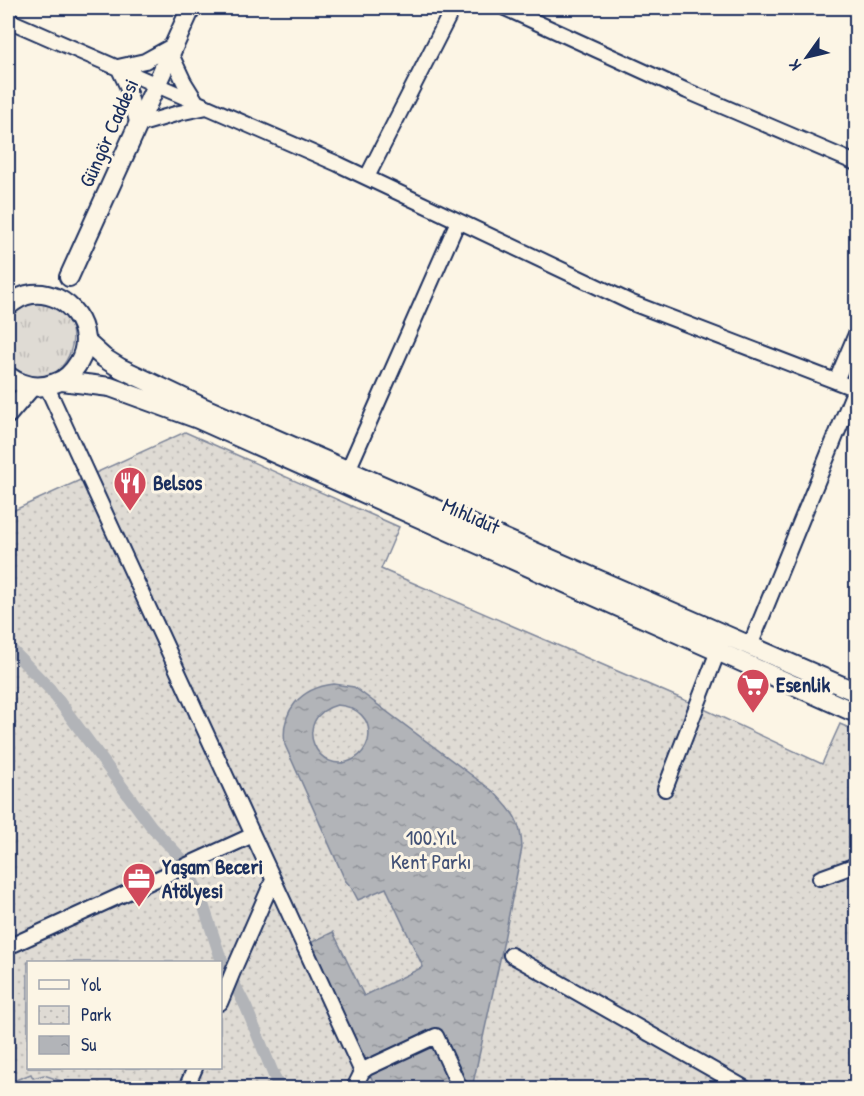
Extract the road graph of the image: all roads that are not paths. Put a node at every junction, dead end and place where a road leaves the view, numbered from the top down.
1 (191, 8) edge
2 (453, 8) edge
3 (505, 8) edge
4 (8, 20) edge
5 (172, 49) junction
6 (118, 67) junction
7 (156, 85) junction
8 (202, 105) junction
9 (138, 125) junction
10 (856, 163) edge
11 (367, 177) junction
12 (458, 221) junction
13 (69, 277) junction
14 (37, 294) junction
15 (11, 301) edge
16 (75, 312) junction
17 (856, 334) edge
18 (85, 341) junction
19 (8, 376) edge
20 (836, 381) junction
21 (46, 385) junction
22 (856, 389) edge
23 (8, 414) edge
24 (348, 471) junction
25 (750, 646) junction
26 (718, 651) junction
27 (856, 692) edge
28 (856, 713) edge
29 (665, 789) dead end
30 (253, 835) junction
31 (856, 865) edge
32 (820, 878) dead end
33 (273, 880) junction
34 (8, 947) edge
35 (512, 955) dead end
36 (222, 998) edge
37 (195, 1069) edge
38 (362, 1072) junction
39 (186, 1089) edge
40 (354, 1089) edge
41 (460, 1089) edge
42 (745, 1089) edge

1 - 5 main road, Güngör Caddesi
2 - 11 street
3 - 10 street
4 - 6 street
5 - 6 street
5 - 7 main road, Güngör Caddesi
5 - 8 street
6 - 7 street
6 - 9 street
7 - 8 street
7 - 9 main road, Güngör Caddesi
8 - 9 street
8 - 11 street
9 - 13 main road, Güngör Caddesi
11 - 12 street
12 - 20 street
12 - 24 street
13 - 14 main road
13 - 16 main road
14 - 15 main road
14 - 16 main road
16 - 18 main road
17 - 20 street
18 - 21 main road
18 - 24 main road, Mıhlıdut
19 - 21 main road, Mıhlıdut
20 - 22 street
21 - 23 main road
21 - 26 main road, Mıhlıdut
21 - 30 street
22 - 25 street
24 - 25 main road, Mıhlıdut
25 - 27 main road, Mıhlıdut
26 - 28 main road, Mıhlıdut
26 - 29 street
30 - 33 street
30 - 34 street
31 - 32 street
33 - 36 street
33 - 38 street
35 - 42 street
37 - 39 street
38 - 40 street
38 - 41 street

